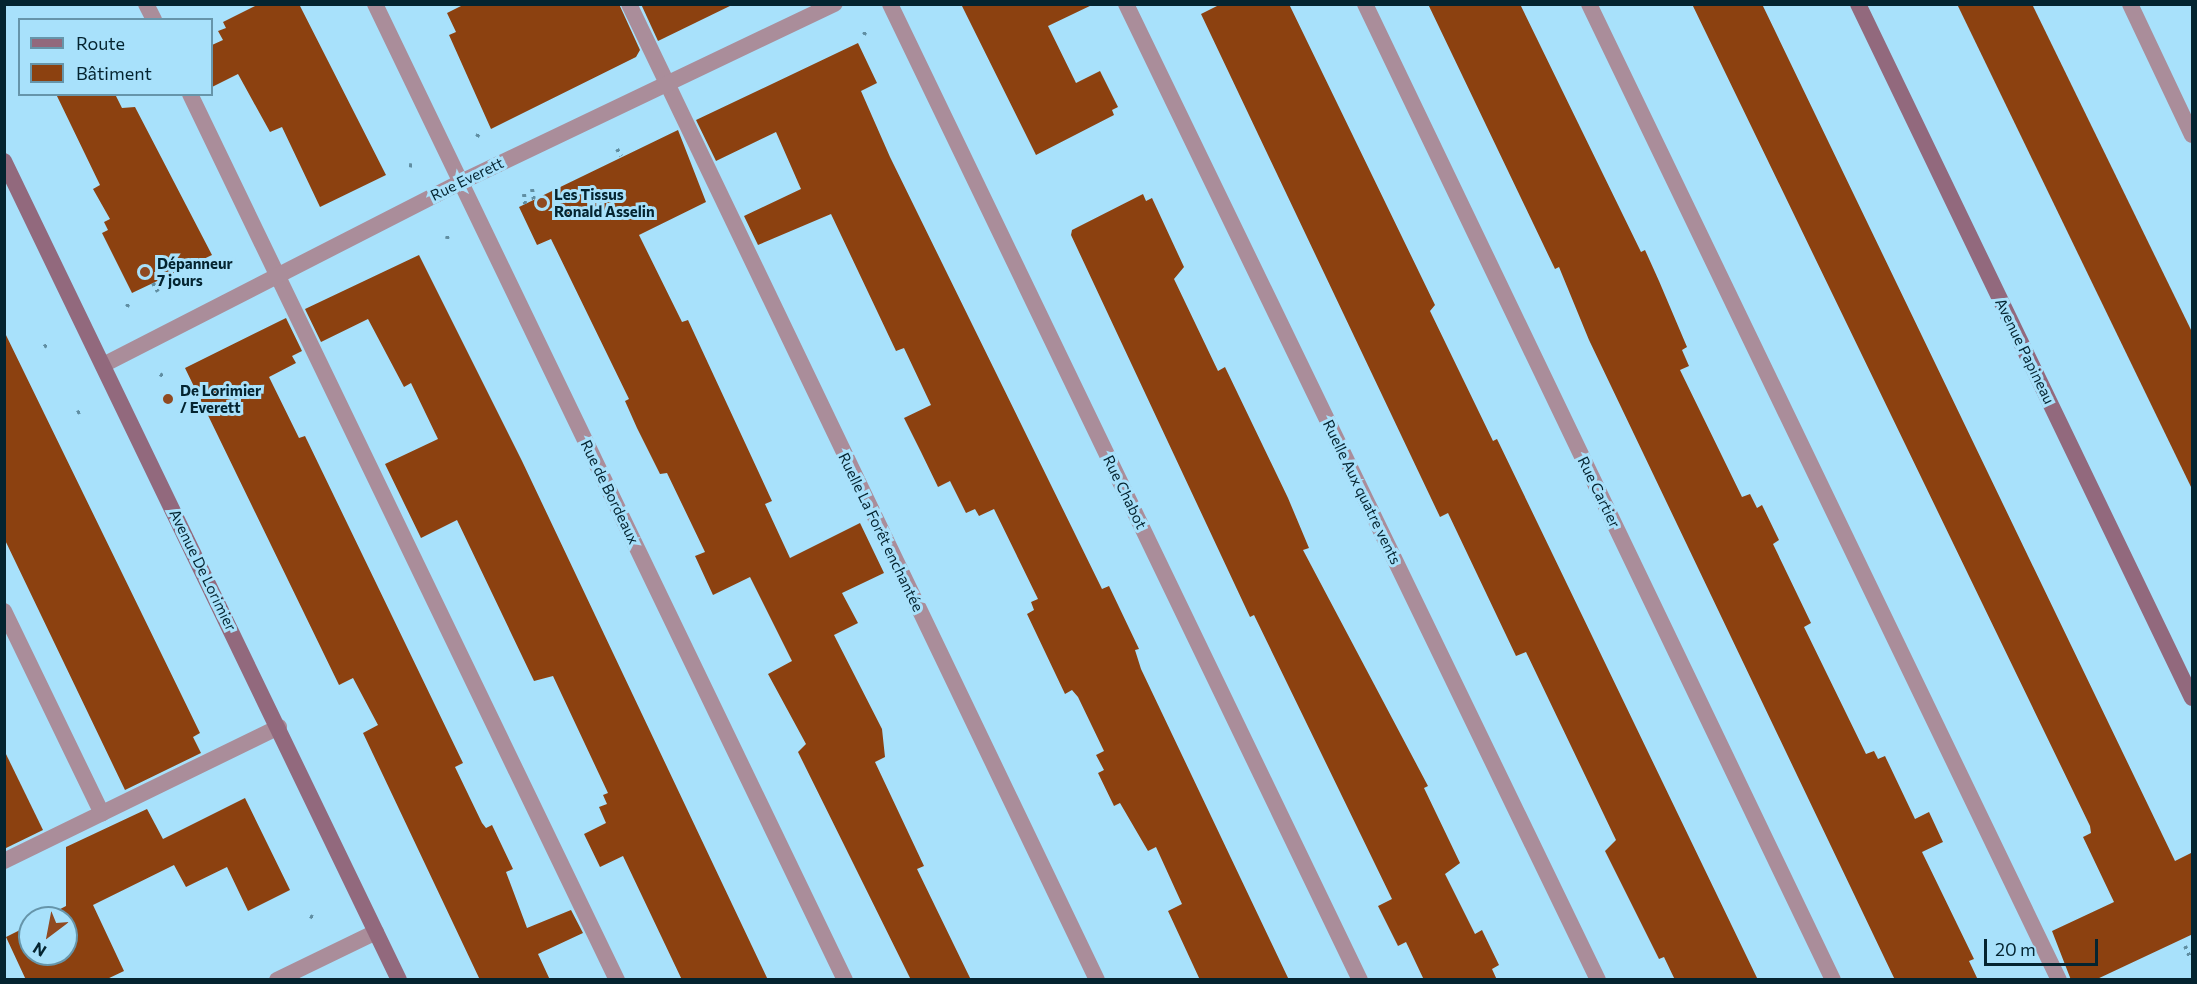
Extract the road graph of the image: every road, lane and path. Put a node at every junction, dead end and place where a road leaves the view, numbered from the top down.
1 (146, 4) edge
2 (375, 4) edge
3 (629, 4) edge
4 (835, 4) edge
5 (890, 4) edge
6 (1126, 4) edge
7 (1365, 4) edge
8 (1589, 4) edge
9 (1858, 4) edge
10 (2130, 4) edge
11 (153, 18) edge
12 (666, 84) junction
13 (191, 96) edge
14 (2193, 135) edge
15 (617, 149) dead end
16 (621, 156) dead end
17 (4, 161) edge
18 (460, 182) junction
19 (532, 189) dead end
20 (524, 194) dead end
21 (534, 200) dead end
22 (525, 204) dead end
23 (278, 273) junction
24 (168, 276) dead end
25 (153, 283) dead end
26 (173, 285) dead end
27 (158, 292) dead end
28 (129, 302) dead end
29 (127, 307) dead end
30 (105, 364) junction
31 (4, 611) edge
32 (2193, 698) edge
33 (279, 728) junction
34 (102, 814) junction
35 (4, 861) edge
36 (376, 932) junction
37 (2185, 946) dead end
38 (2190, 957) dead end
39 (278, 980) edge
40 (399, 980) edge
41 (617, 980) edge
42 (845, 980) edge
43 (1097, 980) edge
44 (1360, 980) edge
45 (1598, 980) edge
46 (1833, 980) edge
47 (2059, 980) edge

1 - 11 street
2 - 18 street, Rue de Bordeaux
3 - 12 street, Ruelle La Forêt enchantée
4 - 12 street, Rue Everett
5 - 44 street, Rue Chabot
6 - 45 street, Ruelle Aux quatre vents
7 - 46 street, Rue Cartier
8 - 47 street
9 - 32 main road, Avenue Papineau
10 - 14 street
12 - 18 street, Rue Everett
12 - 43 street, Ruelle La Forêt enchantée
13 - 23 street
15 - 16 path
17 - 30 main road, Avenue De Lorimier
18 - 23 street, Rue Everett
18 - 42 street, Rue de Bordeaux
19 - 21 path
20 - 22 path
23 - 30 street, Rue Everett
23 - 41 street
24 - 26 path
25 - 27 path
28 - 29 path
30 - 33 main road, Avenue De Lorimier
31 - 34 street
33 - 34 street
33 - 36 main road, Avenue De Lorimier
34 - 35 street
36 - 39 street
36 - 40 main road, Avenue De Lorimier
37 - 38 path

